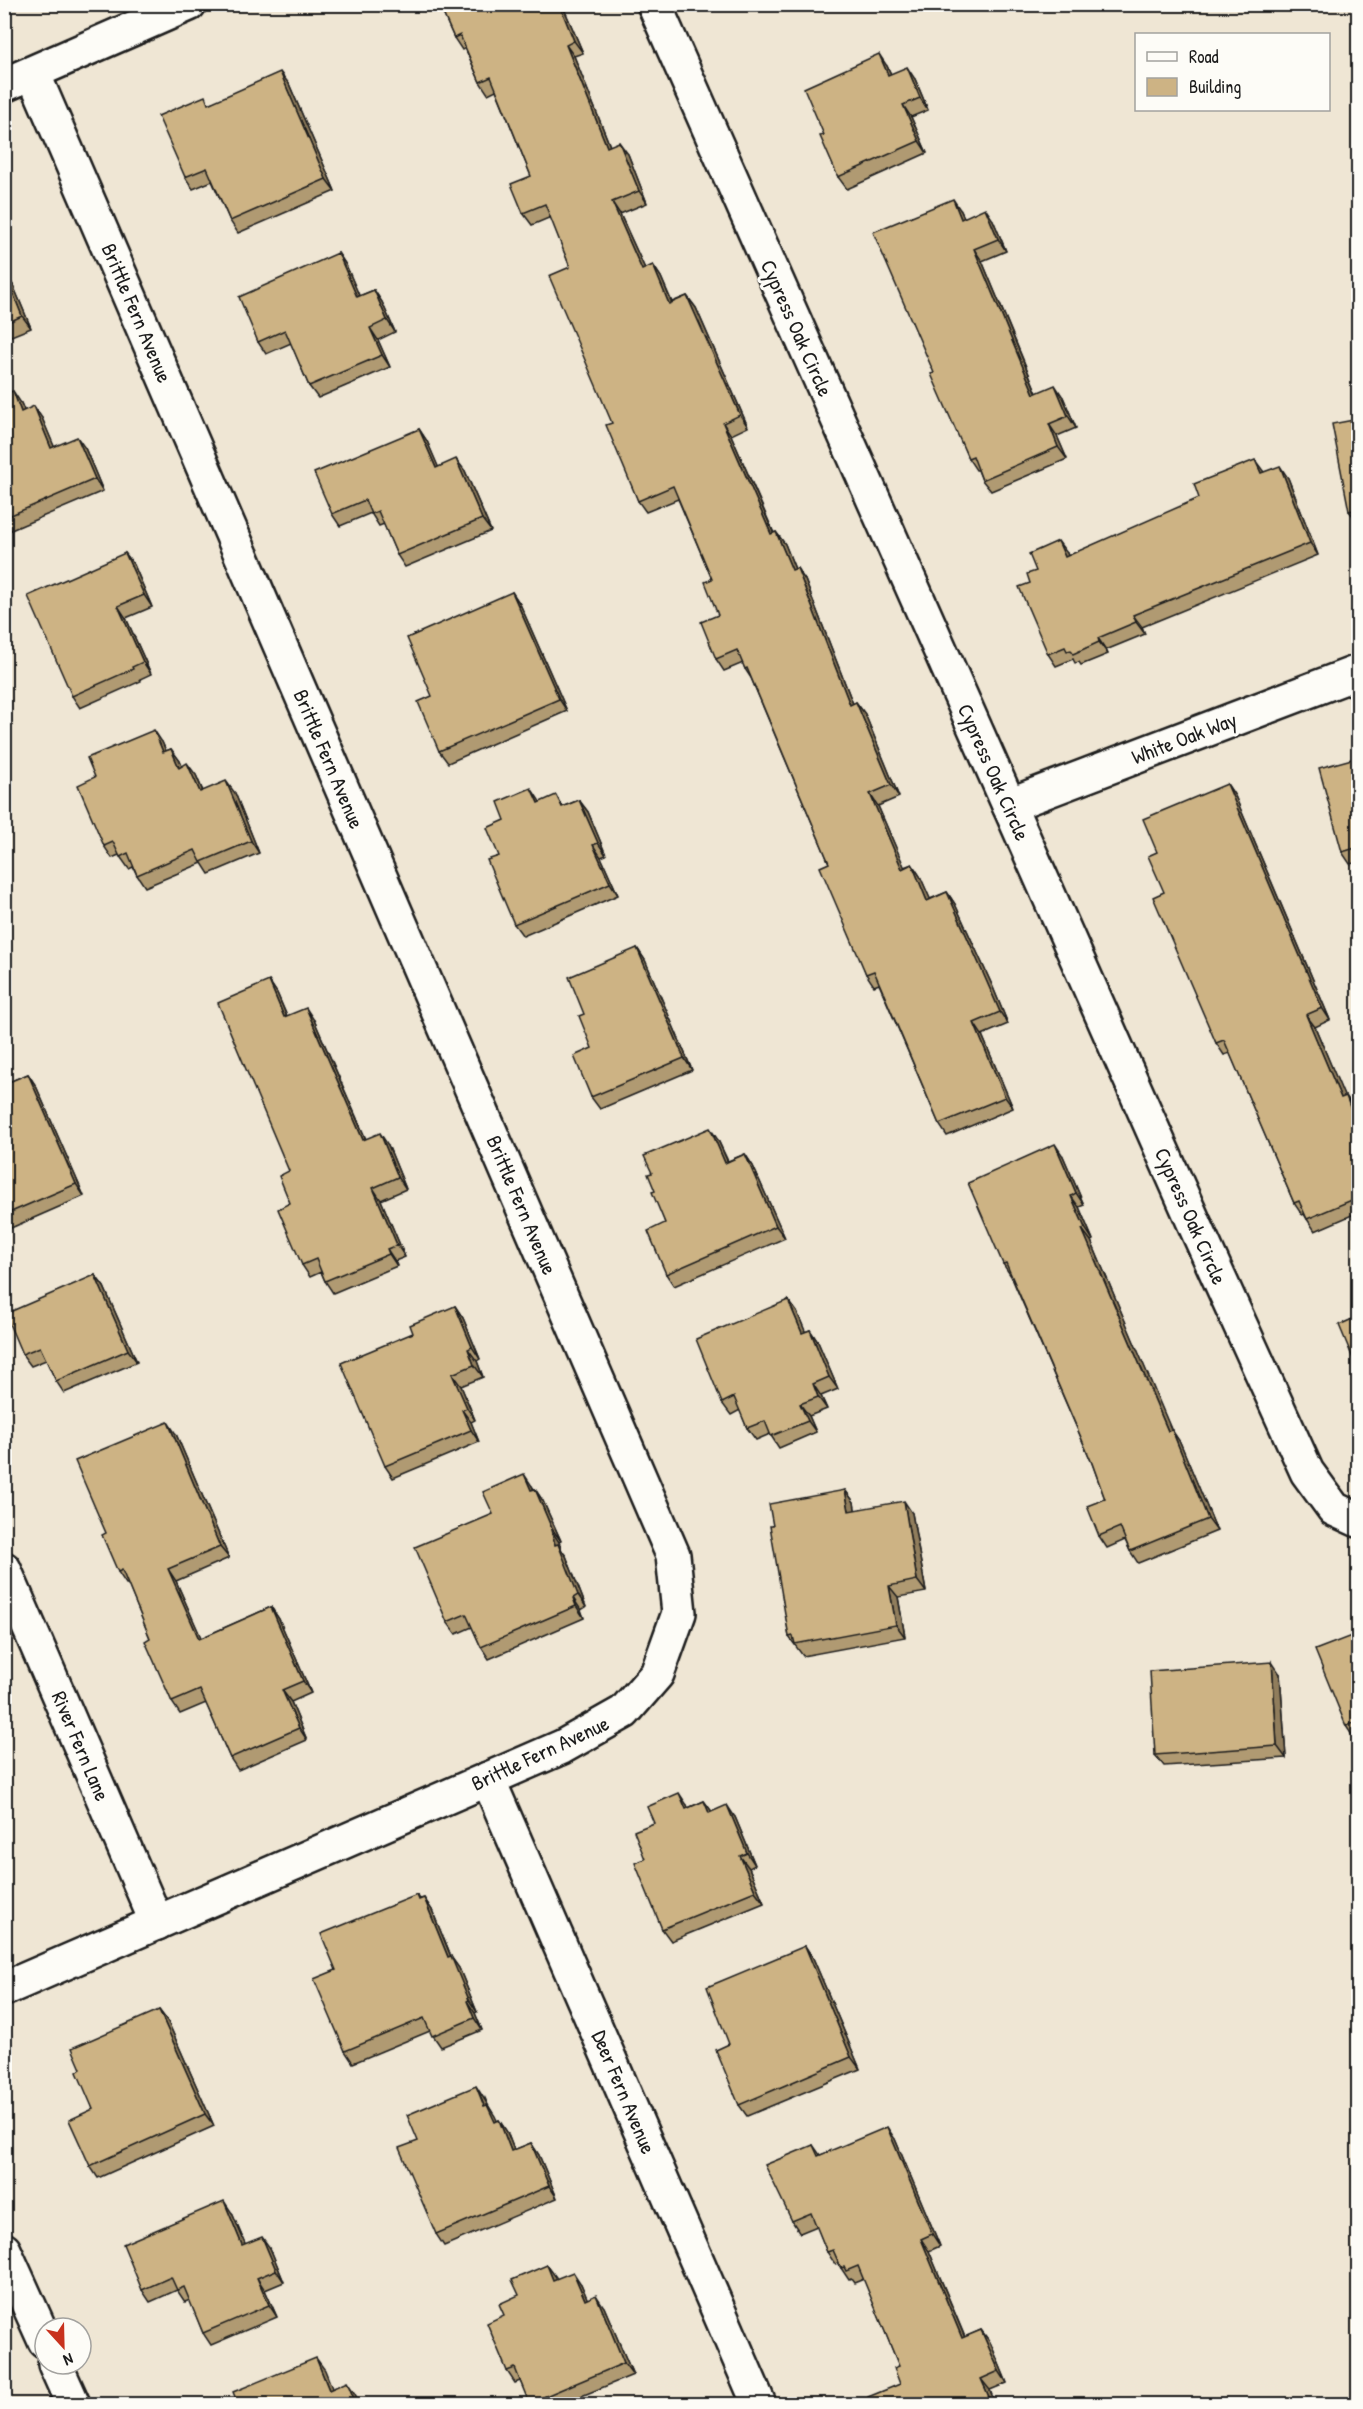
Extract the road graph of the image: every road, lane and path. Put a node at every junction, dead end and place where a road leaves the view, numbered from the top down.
1 (189, 4) edge
2 (654, 4) edge
3 (19, 79) edge
4 (1359, 672) edge
5 (1009, 805) junction
6 (1359, 1520) edge
7 (4, 1569) edge
8 (488, 1779) junction
9 (157, 1923) junction
10 (4, 1989) edge
11 (4, 2250) edge
12 (34, 2316) edge
13 (60, 2376) edge
14 (73, 2404) edge
15 (759, 2404) edge

1 - 3 street
2 - 5 street, Cypress Oak Circle
3 - 8 street, Brittle Fern Avenue
4 - 5 street, White Oak Way
5 - 6 street, Cypress Oak Circle
7 - 9 street, River Fern Lane
8 - 9 street, Brittle Fern Avenue
8 - 15 street, Deer Fern Avenue
9 - 10 street, Brittle Fern Avenue
11 - 12 street
13 - 14 street

